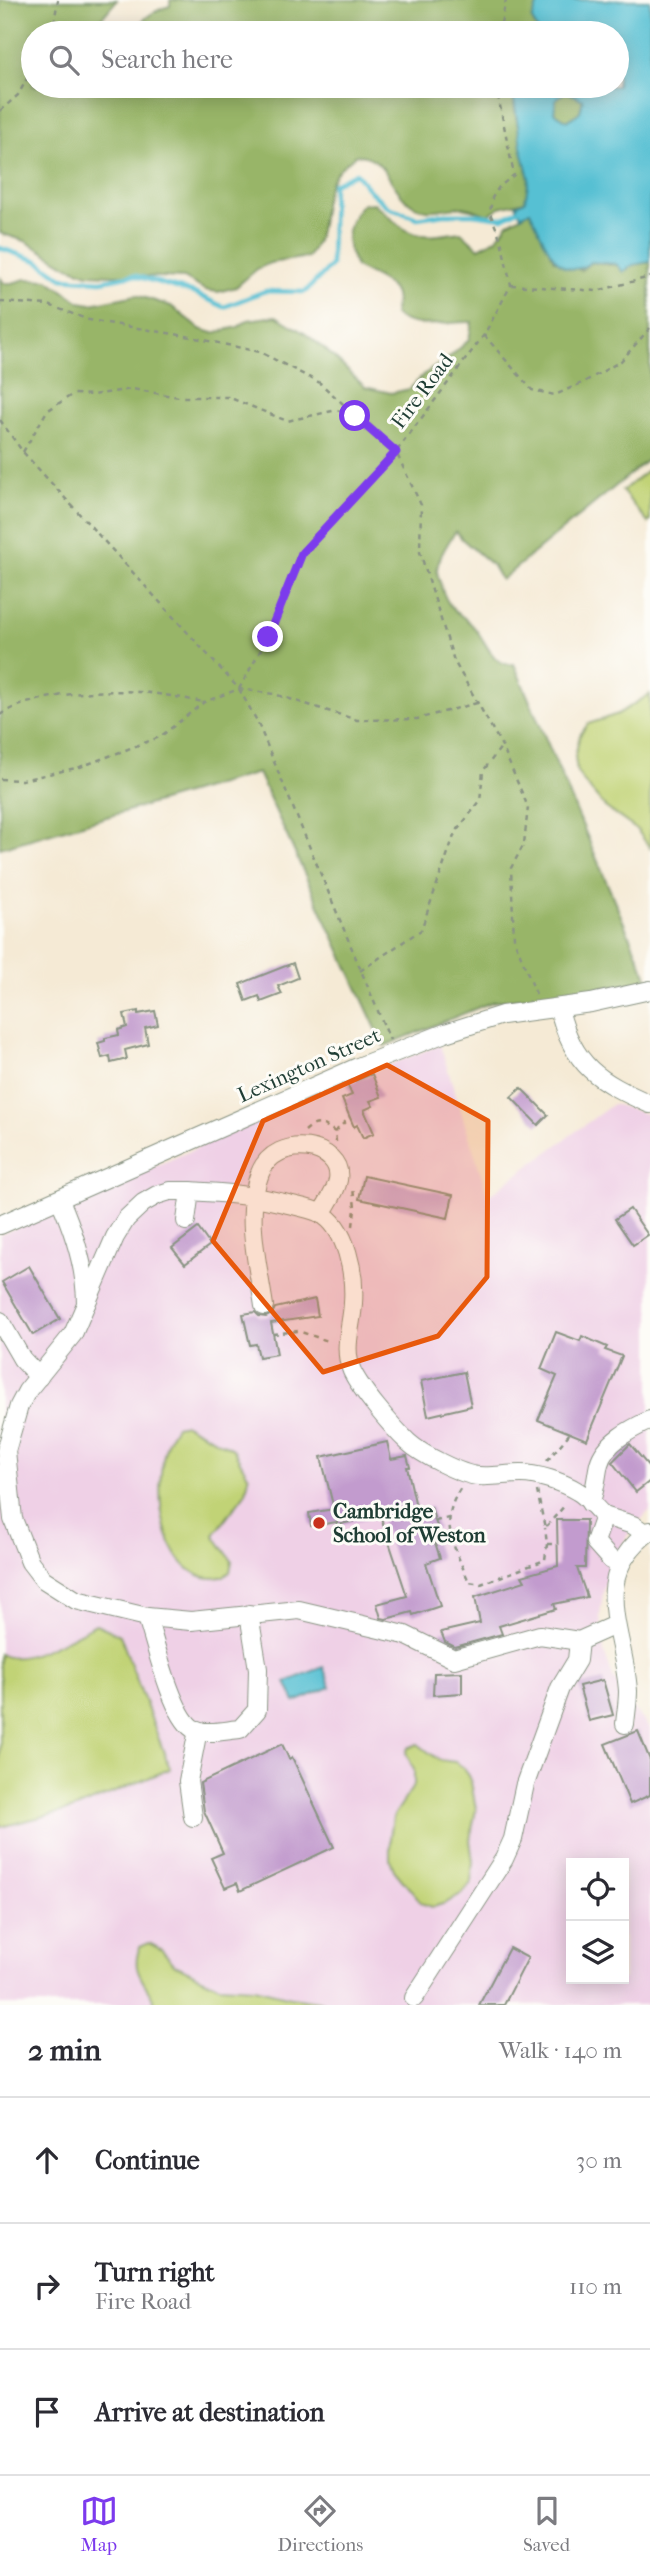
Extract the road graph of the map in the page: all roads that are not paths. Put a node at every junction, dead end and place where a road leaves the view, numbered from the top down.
1 (650, 990) edge
2 (551, 1009) junction
3 (650, 1104) edge
4 (190, 1191) junction
5 (255, 1196) junction
6 (60, 1199) junction
7 (321, 1213) junction
8 (186, 1221) dead end
9 (0, 1225) edge
10 (72, 1229) junction
11 (107, 1255) junction
12 (264, 1306) dead end
13 (86, 1307) junction
14 (0, 1321) edge
15 (39, 1377) junction
16 (650, 1420) edge
17 (584, 1497) junction
18 (604, 1516) junction
19 (648, 1532) edge
20 (619, 1564) junction
21 (249, 1614) junction
22 (147, 1617) junction
23 (615, 1625) junction
24 (579, 1641) junction
25 (625, 1724) dead end
26 (198, 1730) junction
27 (193, 1817) dead end
28 (414, 1998) dead end

1 - 2 street, Lexington Street
2 - 3 street
2 - 6 street, Lexington Street
4 - 5 street
4 - 8 street
4 - 11 street
5 - 7 street
5 - 7 street
5 - 12 street
6 - 9 street, Lexington Street
6 - 10 street
7 - 17 street
10 - 11 street
10 - 13 street
11 - 13 street
13 - 15 street
14 - 15 street
15 - 22 street
16 - 17 street
17 - 18 street
18 - 19 street
18 - 20 street
19 - 20 street
20 - 23 street
21 - 22 street
21 - 24 street
21 - 26 street
22 - 26 street
23 - 24 street
23 - 25 street
24 - 28 street
26 - 27 street

